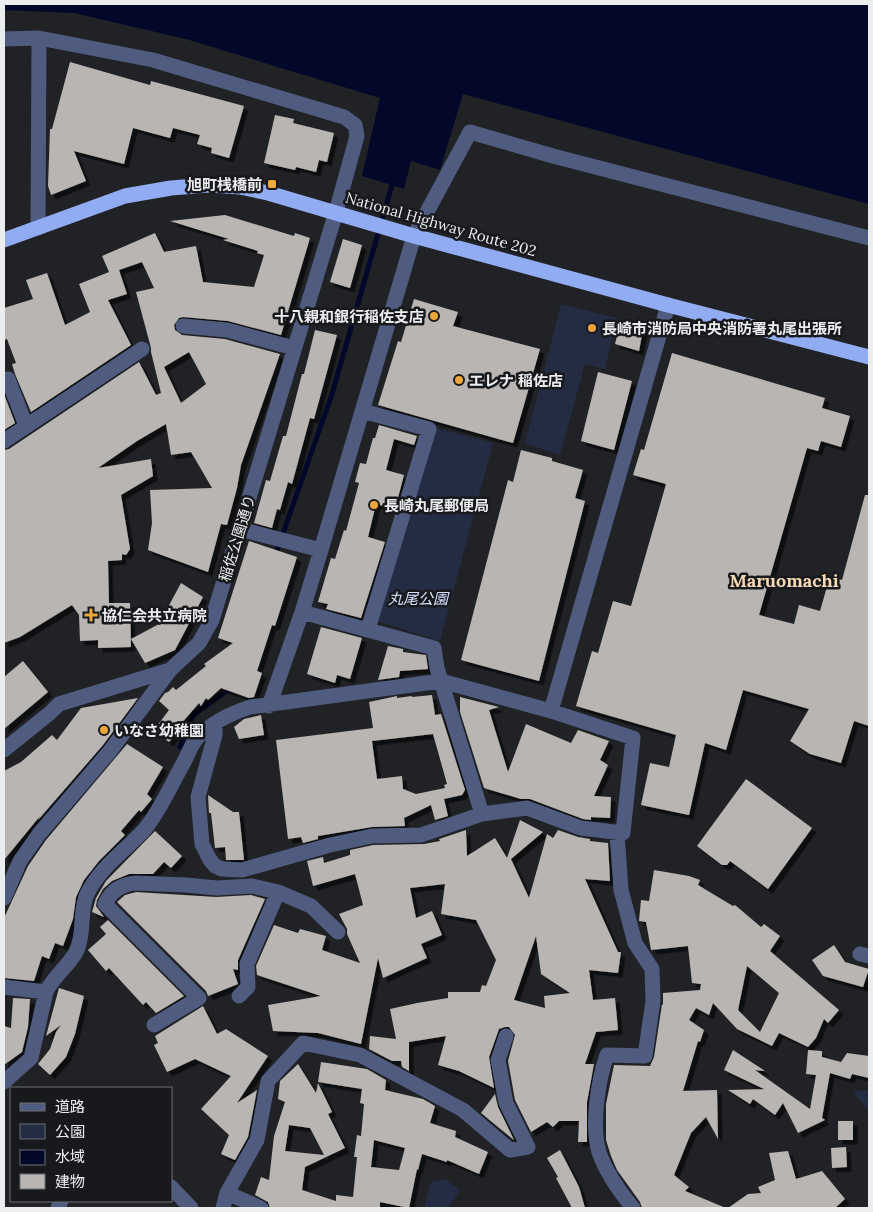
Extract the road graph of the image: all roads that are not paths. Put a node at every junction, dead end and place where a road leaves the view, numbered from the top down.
1 (39, 38) junction
2 (4, 40) edge
3 (336, 212) junction
4 (38, 228) junction
5 (414, 236) junction
6 (869, 238) edge
7 (4, 240) edge
8 (668, 305) junction
9 (183, 326) dead end
10 (294, 348) junction
11 (142, 349) dead end
12 (869, 357) edge
13 (4, 380) edge
14 (362, 411) junction
15 (26, 426) junction
16 (4, 441) edge
17 (240, 529) junction
18 (321, 550) junction
19 (302, 612) junction
20 (368, 629) junction
21 (170, 670) junction
22 (442, 681) junction
23 (269, 706) junction
24 (551, 711) junction
25 (215, 725) junction
26 (4, 750) edge
27 (482, 814) junction
28 (617, 833) junction
29 (278, 892) junction
30 (4, 898) edge
31 (338, 932) dead end
32 (4, 987) edge
33 (46, 992) junction
34 (239, 996) dead end
35 (154, 1025) dead end
36 (506, 1036) dead end
37 (4, 1082) edge
38 (172, 1188) edge
39 (227, 1193) junction
40 (191, 1208) edge
41 (223, 1208) edge
42 (262, 1208) edge
43 (633, 1208) edge

1 - 2 street, 稲佐公園通り
1 - 3 street, 稲佐公園通り
1 - 4 street
3 - 4 highway, National Highway Route 202
3 - 5 highway, National Highway Route 202
3 - 10 street, 稲佐公園通り
4 - 7 highway, National Highway Route 202
5 - 6 street
5 - 8 highway, National Highway Route 202
5 - 14 street
8 - 12 highway, National Highway Route 202
8 - 24 street
9 - 10 street
10 - 17 street, 稲佐公園通り
11 - 15 street
13 - 15 street
14 - 18 street
14 - 20 street
15 - 16 street
17 - 18 street
17 - 21 street, 稲佐公園通り
18 - 19 street
19 - 20 street
19 - 23 street
20 - 22 street
21 - 26 street, 稲佐公園通り
21 - 30 street
22 - 23 street
22 - 24 street
22 - 27 street
23 - 25 street
24 - 28 street
25 - 27 street
25 - 33 street
27 - 28 street
28 - 43 street
29 - 31 street
29 - 34 street
29 - 35 street
32 - 33 street
33 - 37 street
36 - 39 street
38 - 40 street
39 - 41 street
39 - 42 street

